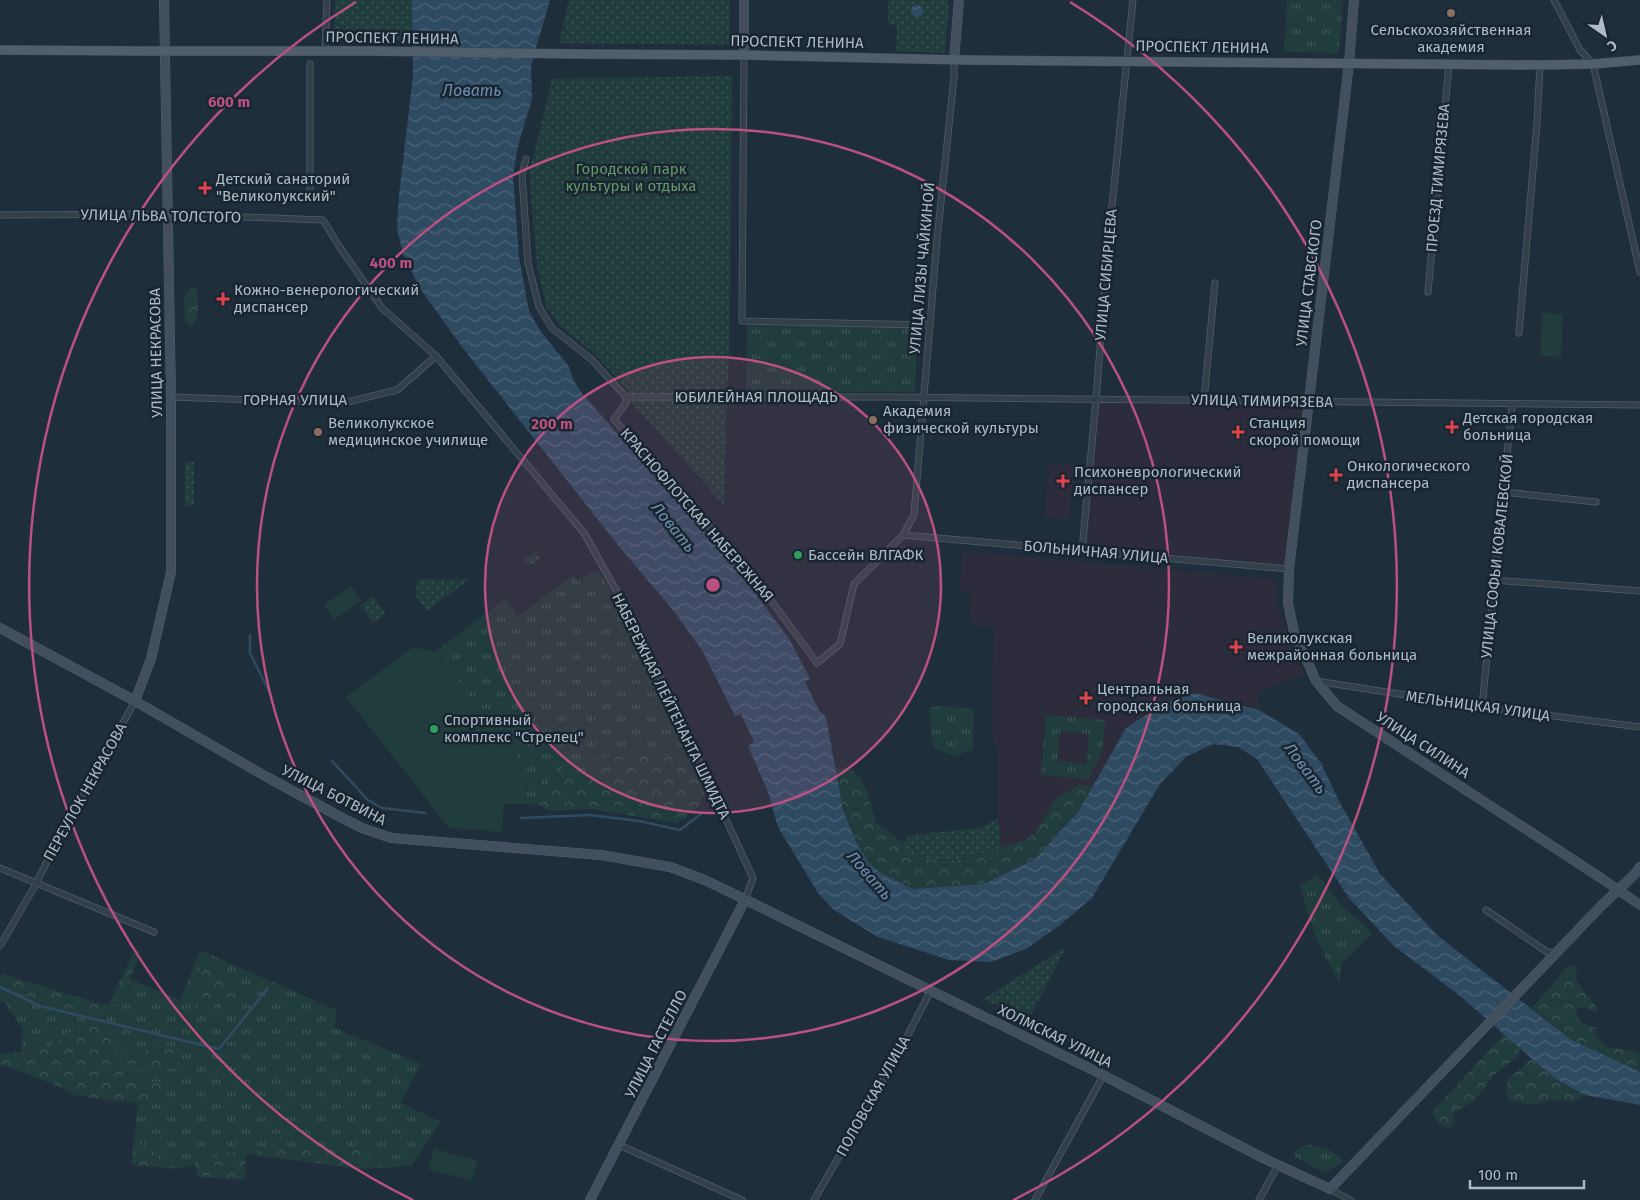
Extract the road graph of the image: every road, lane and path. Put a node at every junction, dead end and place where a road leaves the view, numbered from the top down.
1 (164, 0) edge
2 (327, 0) edge
3 (744, 0) edge
4 (959, 0) edge
5 (1133, 0) edge
6 (1354, 0) edge
7 (1554, 0) edge
8 (0, 50) edge
9 (325, 50) junction
10 (164, 51) junction
11 (744, 55) junction
12 (954, 60) junction
13 (1128, 60) junction
14 (1640, 60) edge
15 (1349, 63) junction
16 (310, 64) dead end
17 (1449, 64) junction
18 (1593, 64) junction
19 (1540, 65) junction
20 (526, 159) dead end
21 (310, 200) dead end
22 (167, 214) junction
23 (0, 216) edge
24 (323, 220) joint
25 (1640, 272) edge
26 (1215, 283) dead end
27 (1428, 292) dead end
28 (930, 325) junction
29 (1519, 333) dead end
30 (436, 356) junction
31 (626, 396) junction
32 (170, 397) junction
33 (885, 397) joint
34 (924, 398) junction
35 (1096, 400) junction
36 (1204, 400) junction
37 (1309, 402) junction
38 (1512, 404) junction
39 (1640, 405) edge
40 (1504, 492) junction
41 (1596, 502) dead end
42 (903, 535) junction
43 (1082, 551) junction
44 (1289, 570) junction
45 (1494, 580) junction
46 (1640, 591) edge
47 (0, 628) edge
48 (817, 663) joint
49 (1316, 682) junction
50 (135, 701) junction
51 (1482, 707) junction
52 (1640, 727) edge
53 (1640, 867) edge
54 (0, 868) edge
55 (36, 884) junction
56 (1618, 890) junction
57 (746, 900) junction
58 (1640, 905) edge
59 (1486, 910) dead end
60 (154, 932) dead end
61 (0, 946) edge
62 (1557, 953) junction
63 (931, 990) junction
64 (1103, 1076) junction
65 (619, 1145) junction
66 (1278, 1165) junction
67 (1330, 1189) junction
68 (590, 1200) edge
69 (742, 1200) edge
70 (814, 1200) edge
71 (1035, 1200) edge
72 (1259, 1200) edge
73 (1350, 1200) edge

1 - 10 main road, УЛИЦА НЕКРАСОВА
2 - 9 street
3 - 11 main road
4 - 12 main road, УЛИЦА ЛИЗЫ ЧАЙКИНОЙ
5 - 13 street, УЛИЦА СИБИРЦЕВА
6 - 15 main road, УЛИЦА СТАВСКОГО
7 - 18 street
8 - 10 main road, ПРОСПЕКТ ЛЕНИНА
9 - 10 main road, ПРОСПЕКТ ЛЕНИНА
9 - 11 main road, ПРОСПЕКТ ЛЕНИНА
10 - 22 main road, УЛИЦА НЕКРАСОВА
11 - 12 main road, ПРОСПЕКТ ЛЕНИНА
11 - 28 street
12 - 13 main road, ПРОСПЕКТ ЛЕНИНА
12 - 28 street, УЛИЦА ЛИЗЫ ЧАЙКИНОЙ
13 - 15 main road, ПРОСПЕКТ ЛЕНИНА
13 - 35 street, УЛИЦА СИБИРЦЕВА
14 - 18 main road, ПРОСПЕКТ ЛЕНИНА
15 - 17 main road, ПРОСПЕКТ ЛЕНИНА
15 - 37 main road, УЛИЦА СТАВСКОГО
16 - 21 street
17 - 19 main road, ПРОСПЕКТ ЛЕНИНА
17 - 27 street, ПРОЕЗД ТИМИРЯЗЕВА
18 - 19 main road, ПРОСПЕКТ ЛЕНИНА
18 - 25 street
19 - 29 street
20 - 31 street
22 - 23 street, УЛИЦА ЛЬВА ТОЛСТОГО
22 - 24 street, УЛИЦА ЛЬВА ТОЛСТОГО
22 - 32 main road, УЛИЦА НЕКРАСОВА
24 - 30 street, НАБЕРЕЖНАЯ ЛЕЙТЕНАНТА ШМИДТА
26 - 36 street
28 - 34 street, УЛИЦА ЛИЗЫ ЧАЙКИНОЙ
30 - 32 street, ГОРНАЯ УЛИЦА
30 - 57 street, НАБЕРЕЖНАЯ ЛЕЙТЕНАНТА ШМИДТА
31 - 33 street, ЮБИЛЕЙНАЯ ПЛОЩАДЬ
31 - 48 street, КРАСНОФЛОТСКАЯ НАБЕРЕЖНАЯ
32 - 50 main road, УЛИЦА НЕКРАСОВА
33 - 34 street, УЛИЦА ТИМИРЯЗЕВА
34 - 35 street, УЛИЦА ТИМИРЯЗЕВА
34 - 42 street, УЛИЦА ЛИЗЫ ЧАЙКИНОЙ
35 - 36 street, УЛИЦА ТИМИРЯЗЕВА
35 - 43 street, УЛИЦА СИБИРЦЕВА
36 - 37 street, УЛИЦА ТИМИРЯЗЕВА
37 - 38 street, УЛИЦА ТИМИРЯЗЕВА
37 - 44 main road, УЛИЦА СТАВСКОГО
38 - 39 street, УЛИЦА ТИМИРЯЗЕВА
38 - 40 street, УЛИЦА СОФЬИ КОВАЛЕВСКОЙ
40 - 41 street
40 - 45 street, УЛИЦА СОФЬИ КОВАЛЕВСКОЙ
42 - 43 street, БОЛЬНИЧНАЯ УЛИЦА
42 - 48 street, УЛИЦА ЛИЗЫ ЧАЙКИНОЙ
43 - 44 street, БОЛЬНИЧНАЯ УЛИЦА
44 - 49 main road, УЛИЦА СИЛИНА
45 - 46 street
45 - 51 street, УЛИЦА СОФЬИ КОВАЛЕВСКОЙ
47 - 50 main road, УЛИЦА БОТВИНА
49 - 51 street, МЕЛЬНИЦКАЯ УЛИЦА
49 - 56 main road, УЛИЦА СИЛИНА
50 - 55 street, ПЕРЕУЛОК НЕКРАСОВА
50 - 57 main road, УЛИЦА БОТВИНА
51 - 52 street, МЕЛЬНИЦКАЯ УЛИЦА
53 - 56 main road
54 - 55 street
55 - 60 street
55 - 61 street, ПЕРЕУЛОК НЕКРАСОВА
56 - 58 main road, УЛИЦА СИЛИНА
56 - 62 main road
57 - 63 main road, ХОЛМСКАЯ УЛИЦА
57 - 65 main road, УЛИЦА ГАСТЕЛЛО
59 - 62 street
62 - 67 main road
63 - 64 main road, ХОЛМСКАЯ УЛИЦА
63 - 70 street, ПОЛОВСКАЯ УЛИЦА
64 - 66 main road, ХОЛМСКАЯ УЛИЦА
64 - 71 street
65 - 68 main road, УЛИЦА ГАСТЕЛЛО
65 - 69 street
66 - 67 main road, ХОЛМСКАЯ УЛИЦА
66 - 72 street
67 - 73 street, ХОЛМСКАЯ УЛИЦА

